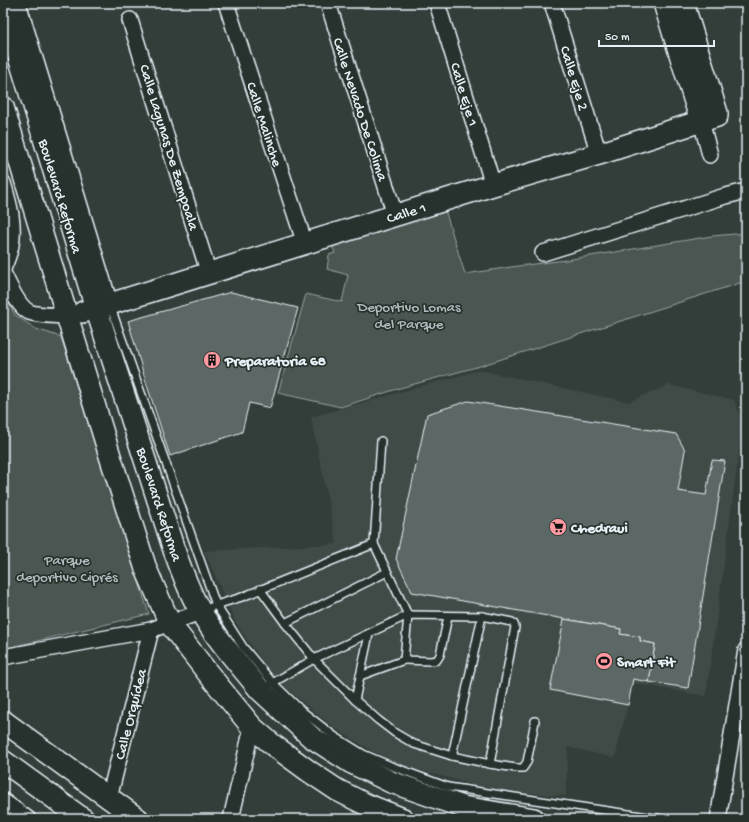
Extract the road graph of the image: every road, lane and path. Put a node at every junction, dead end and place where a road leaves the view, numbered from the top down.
1 (18, 3) edge
2 (226, 3) edge
3 (328, 3) edge
4 (437, 3) edge
5 (552, 3) edge
6 (664, 3) edge
7 (683, 3) edge
8 (3, 5) edge
9 (130, 20) dead end
10 (3, 106) edge
11 (709, 118) junction
12 (599, 154) junction
13 (710, 155) dead end
14 (3, 183) edge
15 (493, 185) junction
16 (746, 191) edge
17 (395, 215) junction
18 (7, 216) edge
19 (305, 244) junction
20 (543, 253) dead end
21 (3, 269) edge
22 (3, 273) edge
23 (209, 274) junction
24 (103, 306) junction
25 (66, 316) junction
26 (381, 441) dead end
27 (374, 544) junction
28 (387, 572) junction
29 (260, 589) junction
30 (208, 609) junction
31 (408, 615) junction
32 (448, 616) junction
33 (482, 616) junction
34 (285, 623) junction
35 (161, 627) junction
36 (369, 634) junction
37 (746, 650) edge
38 (3, 657) edge
39 (314, 659) junction
40 (404, 660) junction
41 (360, 676) junction
42 (267, 687) junction
43 (355, 700) junction
44 (3, 721) edge
45 (535, 721) dead end
46 (252, 727) junction
47 (452, 756) junction
48 (3, 761) edge
49 (490, 764) junction
50 (109, 798) junction
51 (3, 801) edge
52 (28, 819) edge
53 (83, 819) edge
54 (138, 819) edge
55 (231, 819) edge
56 (403, 819) edge
57 (534, 819) edge
58 (662, 819) edge
59 (718, 819) edge

1 - 24 street
2 - 19 street, Calle Malinche
3 - 17 street, Calle Nevado De Colima
4 - 15 street, Calle Eje 1
5 - 12 street, Calle Eje 2
6 - 11 main road
7 - 11 main road
8 - 24 main road, Boulevard Reforma
9 - 23 street, Calle Lagunas De Zempoala
10 - 25 main road, Boulevard Reforma
11 - 12 main road, Calle 1
11 - 13 street
12 - 15 main road, Calle 1
14 - 18 street
15 - 17 main road, Calle 1
16 - 20 street
17 - 19 main road, Calle 1
18 - 21 street
19 - 23 main road, Calle 1
22 - 25 street
23 - 24 main road, Calle 1
24 - 25 main road, Calle 1
24 - 30 main road, Boulevard Reforma
25 - 35 main road, Boulevard Reforma
26 - 27 lane
27 - 28 lane
27 - 29 lane
28 - 31 lane
28 - 34 lane
29 - 30 lane
29 - 34 lane
30 - 35 street
30 - 42 main road, Boulevard Reforma
31 - 32 lane
31 - 36 lane
31 - 40 lane
32 - 33 lane
32 - 40 lane
33 - 47 lane
33 - 49 lane
34 - 39 lane
35 - 38 street
35 - 46 main road, Boulevard Reforma
35 - 50 street, Calle Orquídea
36 - 39 lane
36 - 41 lane
37 - 59 street
39 - 42 lane
39 - 43 lane
40 - 41 lane
41 - 43 lane
42 - 57 main road, Boulevard Reforma
42 - 58 lane
43 - 47 lane
44 - 50 main road
45 - 49 lane
46 - 55 street
46 - 56 main road, Boulevard Reforma
47 - 49 lane
48 - 53 main road
50 - 54 main road
51 - 52 street

